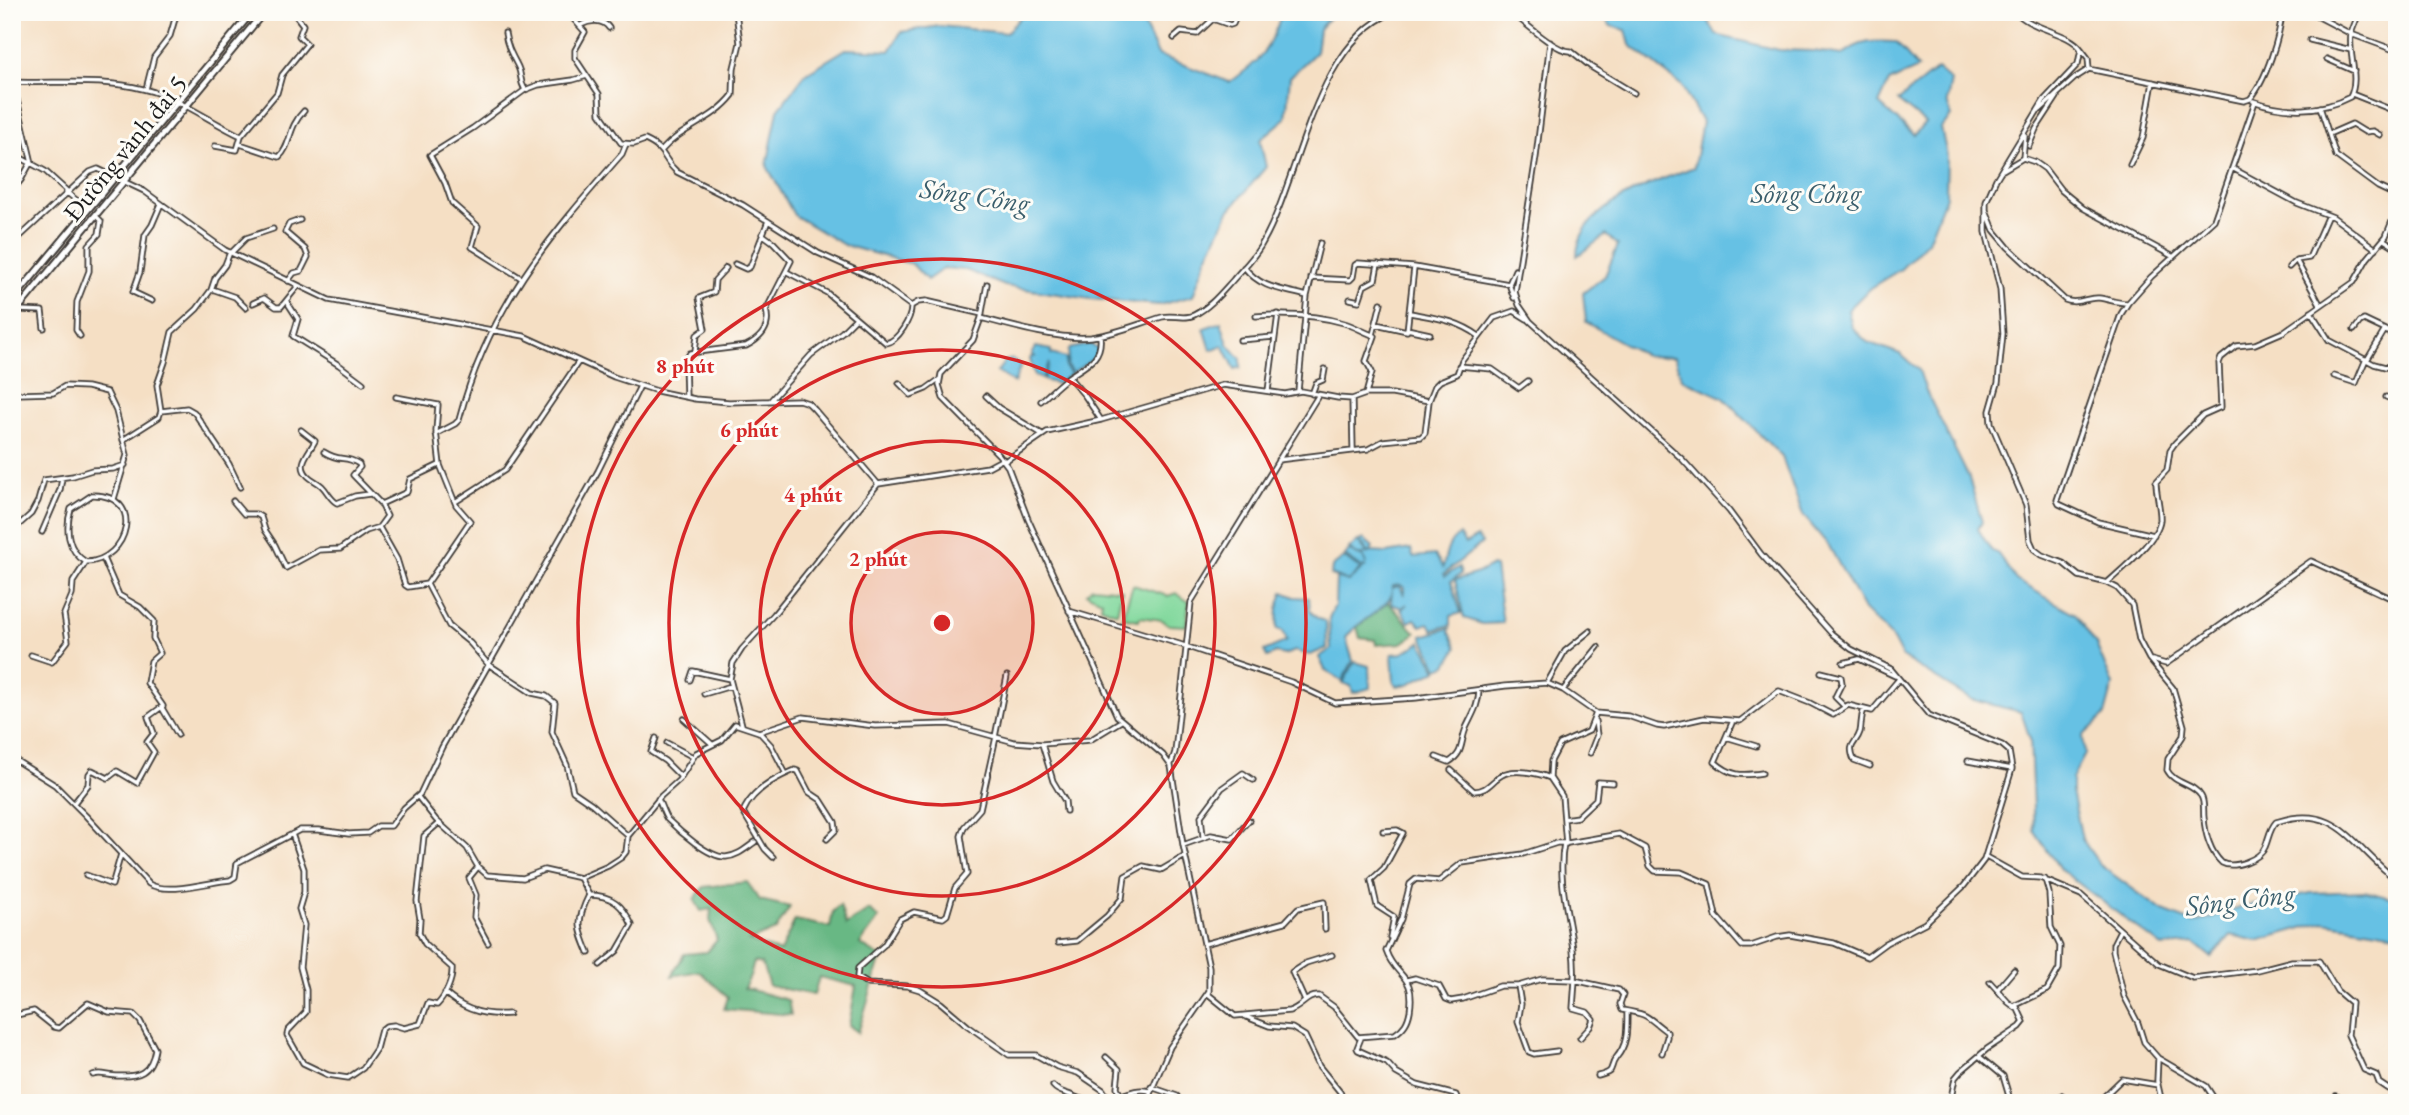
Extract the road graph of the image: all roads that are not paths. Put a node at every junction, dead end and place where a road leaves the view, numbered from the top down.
1 (177, 12) edge
2 (253, 12) edge
3 (264, 12) edge
4 (293, 12) edge
5 (567, 12) edge
6 (772, 12) edge
7 (1238, 12) edge
8 (1394, 12) edge
9 (1511, 12) edge
10 (2016, 12) edge
11 (2282, 12) edge
12 (2309, 12) edge
13 (2359, 12) edge
14 (781, 13) edge
15 (737, 14) edge
16 (581, 26) junction
17 (609, 28) dead end
18 (2352, 32) junction
19 (505, 33) dead end
20 (1174, 38) dead end
21 (2310, 40) dead end
22 (1550, 42) junction
23 (2081, 50) junction
24 (2351, 50) junction
25 (2397, 51) edge
26 (2328, 58) dead end
27 (2089, 69) junction
28 (2354, 71) junction
29 (587, 76) junction
30 (13, 81) edge
31 (2153, 82) junction
32 (146, 89) junction
33 (525, 90) junction
34 (1634, 93) dead end
35 (2059, 93) junction
36 (2352, 94) junction
37 (2252, 101) junction
38 (176, 102) junction
39 (185, 106) junction
40 (2320, 107) junction
41 (304, 111) dead end
42 (2397, 112) edge
43 (2037, 113) junction
44 (2026, 132) junction
45 (2329, 134) junction
46 (2380, 135) dead end
47 (241, 136) junction
48 (240, 144) junction
49 (626, 145) junction
50 (215, 146) dead end
51 (2029, 146) dead end
52 (662, 150) junction
53 (12, 153) edge
54 (2023, 158) junction
55 (31, 163) junction
56 (2130, 165) dead end
57 (2232, 168) junction
58 (2001, 170) junction
59 (115, 177) junction
60 (124, 181) junction
61 (12, 191) edge
62 (67, 192) junction
63 (2397, 196) edge
64 (161, 204) junction
65 (1985, 208) junction
66 (88, 209) junction
67 (2397, 209) edge
68 (2328, 215) junction
69 (95, 216) junction
70 (300, 220) dead end
71 (768, 221) junction
72 (273, 229) dead end
73 (762, 234) junction
74 (2384, 240) junction
75 (1320, 243) dead end
76 (12, 244) edge
77 (2397, 248) edge
78 (2376, 249) junction
79 (231, 253) junction
80 (2172, 256) junction
81 (2296, 260) junction
82 (735, 264) dead end
83 (1378, 264) junction
84 (1518, 265) junction
85 (1244, 267) junction
86 (1414, 267) junction
87 (2289, 267) dead end
88 (726, 268) dead end
89 (787, 272) junction
90 (521, 278) junction
91 (1311, 278) junction
92 (288, 281) junction
93 (987, 284) dead end
94 (1508, 284) junction
95 (298, 286) junction
96 (212, 289) junction
97 (1307, 296) junction
98 (1350, 299) dead end
99 (12, 300) edge
100 (152, 300) dead end
101 (287, 302) junction
102 (253, 303) dead end
103 (1381, 303) dead end
104 (2128, 303) junction
105 (2320, 304) junction
106 (1519, 305) junction
107 (911, 306) junction
108 (246, 308) dead end
109 (18, 310) junction
110 (2311, 312) junction
111 (1410, 313) junction
112 (1278, 314) junction
113 (12, 316) edge
114 (981, 316) junction
115 (1255, 316) dead end
116 (856, 318) junction
117 (1304, 318) junction
118 (1530, 320) junction
119 (1376, 324) junction
120 (44, 328) dead end
121 (1408, 330) junction
122 (2354, 330) dead end
123 (2385, 330) junction
124 (492, 331) junction
125 (1430, 334) dead end
126 (1373, 335) junction
127 (80, 336) dead end
128 (1100, 336) junction
129 (1479, 336) junction
130 (1274, 337) junction
131 (2397, 339) edge
132 (1240, 340) dead end
133 (695, 351) junction
134 (2366, 359) junction
135 (579, 361) junction
136 (1459, 366) junction
137 (1325, 369) dead end
138 (2397, 370) edge
139 (2334, 376) dead end
140 (1069, 377) junction
141 (940, 379) junction
142 (1528, 381) dead end
143 (363, 383) dead end
144 (899, 383) dead end
145 (640, 386) junction
146 (12, 387) edge
147 (1268, 391) junction
148 (1297, 391) junction
149 (1312, 394) junction
150 (1366, 394) junction
151 (986, 396) dead end
152 (1318, 396) junction
153 (396, 397) dead end
154 (686, 397) junction
155 (2386, 397) dead end
156 (1352, 399) junction
157 (771, 401) junction
158 (1041, 401) dead end
159 (1429, 401) junction
160 (2397, 401) edge
161 (161, 411) junction
162 (1101, 420) junction
163 (301, 430) dead end
164 (436, 434) junction
165 (1042, 434) junction
166 (123, 440) junction
167 (1353, 449) junction
168 (324, 452) dead end
169 (1004, 460) junction
170 (1278, 460) junction
171 (125, 465) junction
172 (440, 465) junction
173 (62, 478) junction
174 (878, 484) junction
175 (240, 487) dead end
176 (370, 494) junction
177 (114, 499) junction
178 (233, 501) dead end
179 (454, 502) junction
180 (381, 504) junction
181 (379, 527) junction
182 (12, 531) edge
183 (42, 532) dead end
184 (2154, 535) junction
185 (103, 558) junction
186 (86, 562) junction
187 (2107, 583) junction
188 (427, 584) junction
189 (2397, 601) edge
190 (1069, 611) junction
191 (1590, 631) dead end
192 (1187, 646) junction
193 (1598, 647) dead end
194 (32, 655) dead end
195 (2148, 659) junction
196 (1843, 663) dead end
197 (488, 664) junction
198 (1821, 672) dead end
199 (1007, 676) dead end
200 (1898, 678) junction
201 (730, 679) junction
202 (690, 680) dead end
203 (1547, 683) junction
204 (731, 686) junction
205 (1479, 690) junction
206 (1563, 690) junction
207 (704, 694) dead end
208 (1845, 707) junction
209 (162, 708) junction
210 (1864, 709) junction
211 (1596, 713) junction
212 (684, 719) dead end
213 (1595, 719) junction
214 (1121, 721) junction
215 (1732, 722) junction
216 (742, 725) junction
217 (759, 732) junction
218 (178, 736) dead end
219 (995, 737) junction
220 (1726, 737) junction
221 (656, 738) dead end
222 (667, 743) dead end
223 (712, 744) junction
224 (1042, 744) junction
225 (1756, 746) dead end
226 (1175, 752) junction
227 (1590, 753) dead end
228 (1163, 755) junction
229 (693, 757) junction
230 (1436, 757) dead end
231 (13, 760) edge
232 (1968, 761) dead end
233 (1171, 766) junction
234 (1870, 766) dead end
235 (2012, 769) junction
236 (1451, 771) dead end
237 (786, 774) junction
238 (1762, 774) dead end
239 (681, 777) junction
240 (1550, 778) junction
241 (1254, 780) dead end
242 (1613, 783) dead end
243 (2397, 789) edge
244 (2397, 796) edge
245 (418, 797) junction
246 (659, 799) junction
247 (74, 803) junction
248 (1066, 811) dead end
249 (1564, 819) junction
250 (1248, 820) dead end
251 (439, 823) junction
252 (1383, 831) dead end
253 (292, 834) junction
254 (628, 835) junction
255 (1203, 836) junction
256 (827, 839) dead end
257 (755, 842) dead end
258 (1565, 844) junction
259 (1183, 845) junction
260 (121, 854) junction
261 (1185, 856) junction
262 (773, 857) dead end
263 (1986, 857) junction
264 (2397, 862) edge
265 (478, 867) junction
266 (2389, 873) junction
267 (86, 875) dead end
268 (580, 878) junction
269 (2045, 879) junction
270 (2397, 880) edge
271 (589, 895) junction
272 (1325, 929) dead end
273 (2120, 931) junction
274 (488, 943) dead end
275 (1058, 943) dead end
276 (1388, 943) junction
277 (1204, 944) junction
278 (589, 953) dead end
279 (1332, 955) dead end
280 (600, 965) dead end
281 (2014, 970) dead end
282 (1407, 980) junction
283 (1574, 980) junction
284 (1990, 982) dead end
285 (1518, 986) junction
286 (1997, 990) junction
287 (445, 993) junction
288 (1208, 994) junction
289 (1305, 1001) junction
290 (2016, 1007) junction
291 (1627, 1011) junction
292 (509, 1014) dead end
293 (1242, 1015) junction
294 (12, 1016) edge
295 (1361, 1038) junction
296 (1580, 1038) dead end
297 (1557, 1051) dead end
298 (1662, 1053) dead end
299 (1106, 1057) dead end
300 (1980, 1057) junction
301 (2158, 1058) junction
302 (93, 1075) dead end
303 (1598, 1076) dead end
304 (2158, 1085) junction
305 (1053, 1086) dead end
306 (1151, 1089) junction
307 (2388, 1089) dead end
308 (2062, 1095) dead end
309 (1177, 1096) dead end
310 (2336, 1096) dead end
311 (1121, 1097) junction
312 (1109, 1100) junction
313 (1146, 1103) edge
314 (1345, 1103) edge
315 (1459, 1103) edge
316 (1950, 1103) edge
317 (2011, 1103) edge
318 (2073, 1103) edge
319 (2097, 1103) edge
320 (2162, 1103) edge
321 (2217, 1103) edge
322 (2353, 1103) edge

1 - 32 street
2 - 38 main road, Đường vành đai 5
3 - 39 main road, Đường vành đai 5
4 - 47 street
5 - 16 street
6 - 14 street
7 - 20 street
8 - 85 street
9 - 22 street
10 - 23 street
11 - 37 street
12 - 18 street
13 - 18 street
15 - 52 street
16 - 17 street
16 - 29 street
18 - 24 street
18 - 25 street
19 - 33 street
21 - 24 street
22 - 34 street
22 - 84 street
23 - 27 street
23 - 43 street
24 - 28 street
26 - 28 street
27 - 31 street
27 - 35 street
28 - 36 street
29 - 33 street
29 - 49 street
30 - 32 street
30 - 55 street
31 - 37 street
31 - 56 street
32 - 38 street
33 - 90 street
35 - 43 street
35 - 51 street
36 - 40 street
36 - 42 street
37 - 40 street
37 - 57 street
38 - 39 street
38 - 59 main road, Đường vành đai 5
39 - 47 street
39 - 60 main road, Đường vành đai 5
40 - 45 street
41 - 48 street
43 - 44 street
44 - 54 street
44 - 58 street
45 - 46 street
45 - 63 street
47 - 48 street
48 - 50 street
49 - 52 street
49 - 90 street
52 - 71 street
53 - 55 street
54 - 58 street
54 - 80 street
55 - 61 street
55 - 62 street
57 - 68 street
57 - 80 street
58 - 65 street
59 - 62 street
59 - 66 main road, Đường vành đai 5
60 - 64 street
60 - 69 main road, Đường vành đai 5
62 - 66 street
62 - 76 street
64 - 79 street
64 - 100 street
65 - 104 street
65 - 187 street
66 - 99 main road, Đường vành đai 5
67 - 74 street
68 - 78 street
68 - 81 street
69 - 109 main road, Đường vành đai 5
69 - 127 street
70 - 92 street
71 - 73 street
71 - 107 street
72 - 79 street
73 - 82 street
73 - 89 street
74 - 77 street
74 - 78 street
75 - 91 street
78 - 105 street
79 - 92 street
79 - 96 street
80 - 104 street
81 - 87 street
81 - 105 street
83 - 86 street
83 - 91 street
83 - 98 street
84 - 94 street
84 - 106 street
85 - 97 street
85 - 128 street
86 - 94 street
86 - 111 street
88 - 133 street
89 - 116 street
89 - 133 street
90 - 124 street
91 - 97 street
92 - 95 street
93 - 114 street
94 - 106 street
95 - 101 street
95 - 124 street
96 - 108 street
96 - 161 street
97 - 117 street
101 - 102 street
101 - 143 street
103 - 119 street
104 - 184 street
105 - 110 street
106 - 118 street
107 - 114 street
107 - 116 street
109 - 113 main road, Đường vành đai 5
109 - 120 street
110 - 134 street
110 - 184 street
111 - 121 street
111 - 129 street
112 - 115 street
112 - 117 street
112 - 130 street
114 - 128 street
114 - 141 street
116 - 157 street
117 - 126 street
117 - 148 street
118 - 129 street
118 - 200 street
119 - 121 street
119 - 126 street
121 - 125 street
122 - 123 street
123 - 131 street
123 - 134 street
124 - 135 street
124 - 164 street
126 - 150 street
128 - 140 street
129 - 136 street
130 - 132 street
130 - 147 street
133 - 154 street
134 - 138 street
134 - 139 street
135 - 145 street
135 - 179 street
136 - 142 street
136 - 159 street
137 - 149 street
140 - 158 street
140 - 162 street
141 - 144 street
141 - 169 street
145 - 154 street
145 - 197 street
146 - 166 street
147 - 148 street
147 - 162 street
148 - 149 street
149 - 152 street
150 - 156 street
150 - 159 street
151 - 165 street
152 - 156 street
152 - 170 street
153 - 164 street
154 - 157 street
155 - 160 street
156 - 167 street
157 - 174 street
159 - 167 street
161 - 166 street
161 - 175 street
162 - 165 street
163 - 176 street
164 - 172 street
165 - 169 street
166 - 171 street
167 - 170 street
168 - 176 street
169 - 174 street
169 - 190 street
170 - 192 street
171 - 173 street
171 - 177 street
172 - 179 street
172 - 180 street
173 - 182 street
173 - 183 street
174 - 201 street
176 - 180 street
177 - 185 street
177 - 186 street
178 - 181 street
179 - 188 street
180 - 181 street
181 - 188 street
184 - 187 street
185 - 186 street
185 - 209 street
186 - 194 street
187 - 195 street
188 - 197 street
189 - 195 street
190 - 192 street
190 - 214 street
191 - 203 street
192 - 205 street
192 - 226 street
193 - 206 street
195 - 266 street
196 - 200 street
197 - 245 street
197 - 254 street
198 - 208 street
199 - 219 street
200 - 210 street
200 - 235 street
201 - 202 street
201 - 204 street
203 - 205 street
203 - 206 street
204 - 207 street
204 - 216 street
205 - 230 street
206 - 211 street
208 - 210 street
208 - 215 street
209 - 218 street
209 - 247 street
210 - 234 street
211 - 213 street
211 - 215 street
212 - 223 street
213 - 227 street
213 - 240 street
214 - 224 street
214 - 228 street
215 - 220 street
216 - 217 street
216 - 223 street
217 - 219 street
217 - 237 street
219 - 224 street
219 - 312 street
220 - 225 street
220 - 238 street
221 - 239 street
222 - 229 street
223 - 229 street
224 - 248 street
226 - 228 street
226 - 233 street
228 - 233 street
229 - 239 street
231 - 247 street
232 - 235 street
233 - 259 street
235 - 263 street
236 - 240 street
237 - 256 street
237 - 262 street
239 - 246 street
240 - 249 street
241 - 255 street
242 - 249 street
243 - 244 street
245 - 251 street
245 - 253 street
246 - 254 street
246 - 257 street
247 - 260 street
249 - 258 street
250 - 255 street
251 - 265 street
251 - 287 street
252 - 276 street
253 - 260 street
253 - 287 street
254 - 268 street
255 - 259 street
258 - 263 street
258 - 276 street
258 - 283 street
259 - 261 street
260 - 267 street
261 - 275 street
261 - 277 street
263 - 269 street
264 - 266 street
265 - 268 street
265 - 274 street
266 - 270 street
268 - 271 street
269 - 273 street
269 - 290 street
271 - 278 street
271 - 280 street
272 - 277 street
273 - 301 street
273 - 307 street
276 - 282 street
277 - 288 street
279 - 289 street
281 - 286 street
282 - 285 street
282 - 295 street
283 - 285 street
283 - 291 street
283 - 296 street
284 - 286 street
285 - 297 street
286 - 290 street
287 - 292 street
288 - 293 street
288 - 306 street
289 - 293 street
289 - 295 street
290 - 300 street
291 - 298 street
291 - 303 street
293 - 314 street
294 - 302 street
295 - 315 street
299 - 311 street
300 - 316 street
300 - 317 street
301 - 304 street
301 - 321 street
304 - 319 street
304 - 320 street
305 - 312 street
306 - 309 street
306 - 311 street
306 - 313 street
308 - 318 street
310 - 322 street
311 - 312 street

